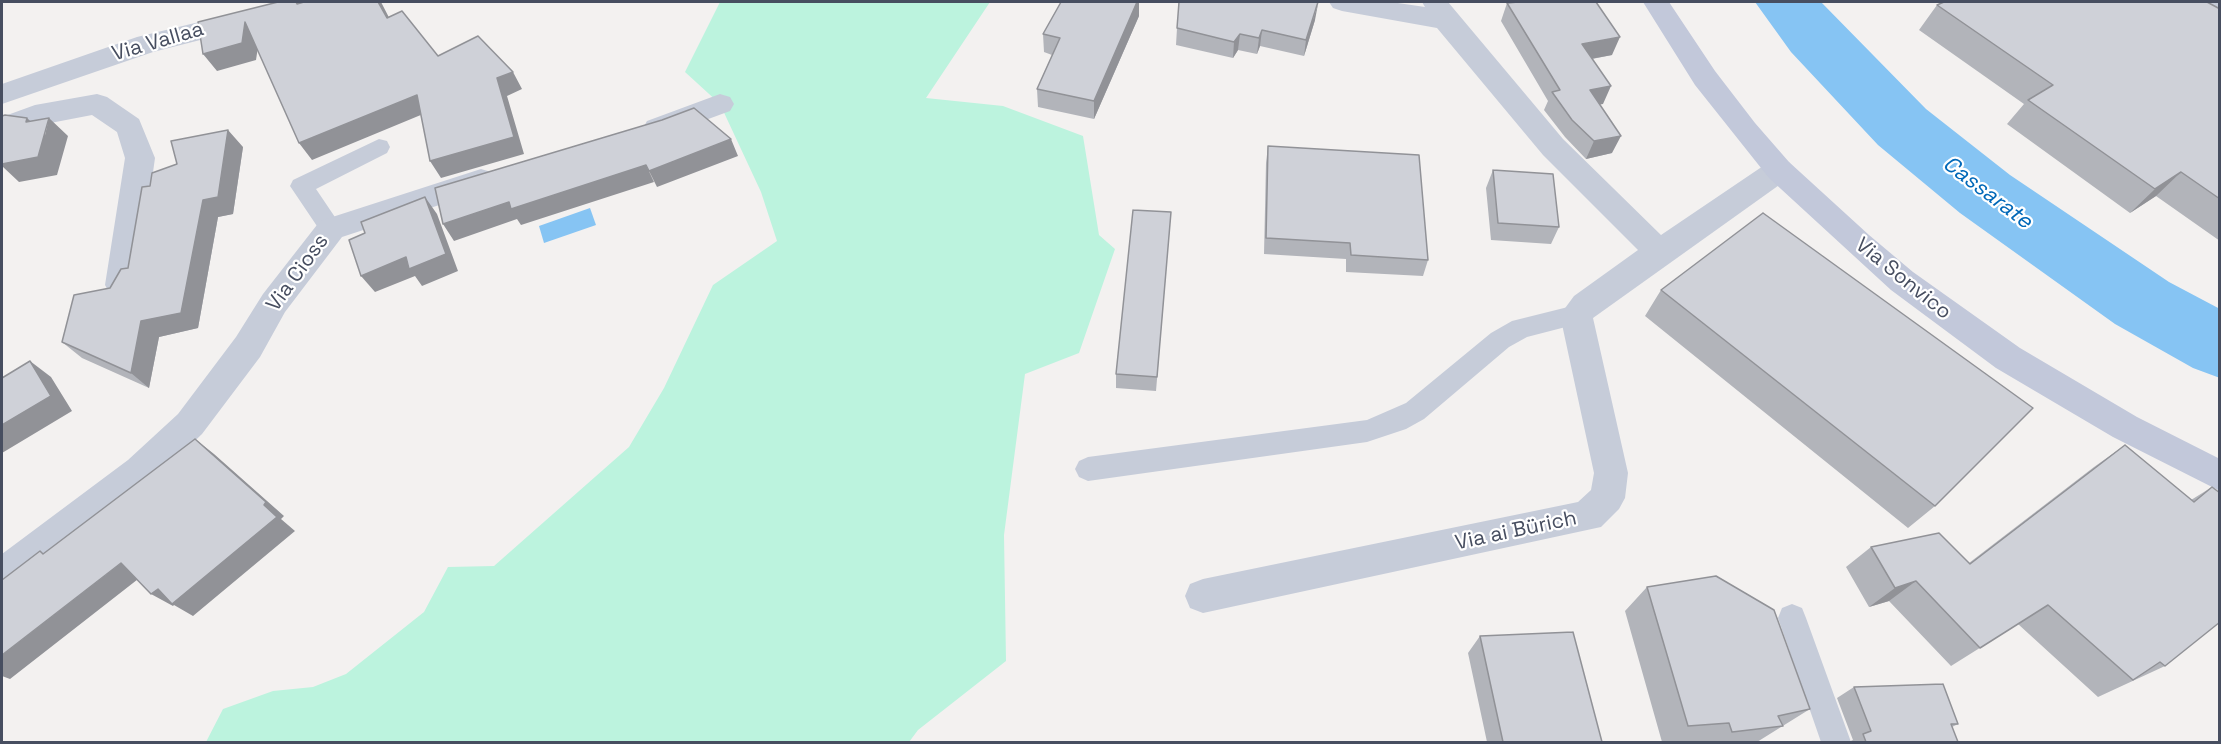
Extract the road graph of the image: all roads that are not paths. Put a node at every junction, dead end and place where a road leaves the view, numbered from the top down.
1 (317, 2) edge
2 (1342, 2) edge
3 (1656, 2) edge
4 (2190, 5) edge
5 (2220, 9) edge
6 (1441, 11) edge
7 (2, 94) edge
8 (720, 104) dead end
9 (2, 128) edge
10 (625, 138) edge
11 (379, 147) dead end
12 (1779, 170) junction
13 (510, 172) edge
14 (331, 229) junction
15 (1659, 252) junction
16 (121, 285) edge
17 (1576, 315) junction
18 (1088, 469) dead end
19 (2220, 476) edge
20 (2, 575) edge
21 (1203, 596) dead end
22 (1792, 618) dead end
23 (1836, 742) edge

1 - 7 street, Via Vallaa
2 - 6 street
3 - 12 street, Via Sonvico
4 - 5 street
6 - 15 street
8 - 10 street
9 - 16 street
11 - 14 lane
12 - 15 street
12 - 19 street, Via Sonvico
13 - 14 street, Via Cioss
14 - 20 street, Via Cioss
15 - 17 street
17 - 18 lane
17 - 21 street, Via ai Bürich
22 - 23 lane

